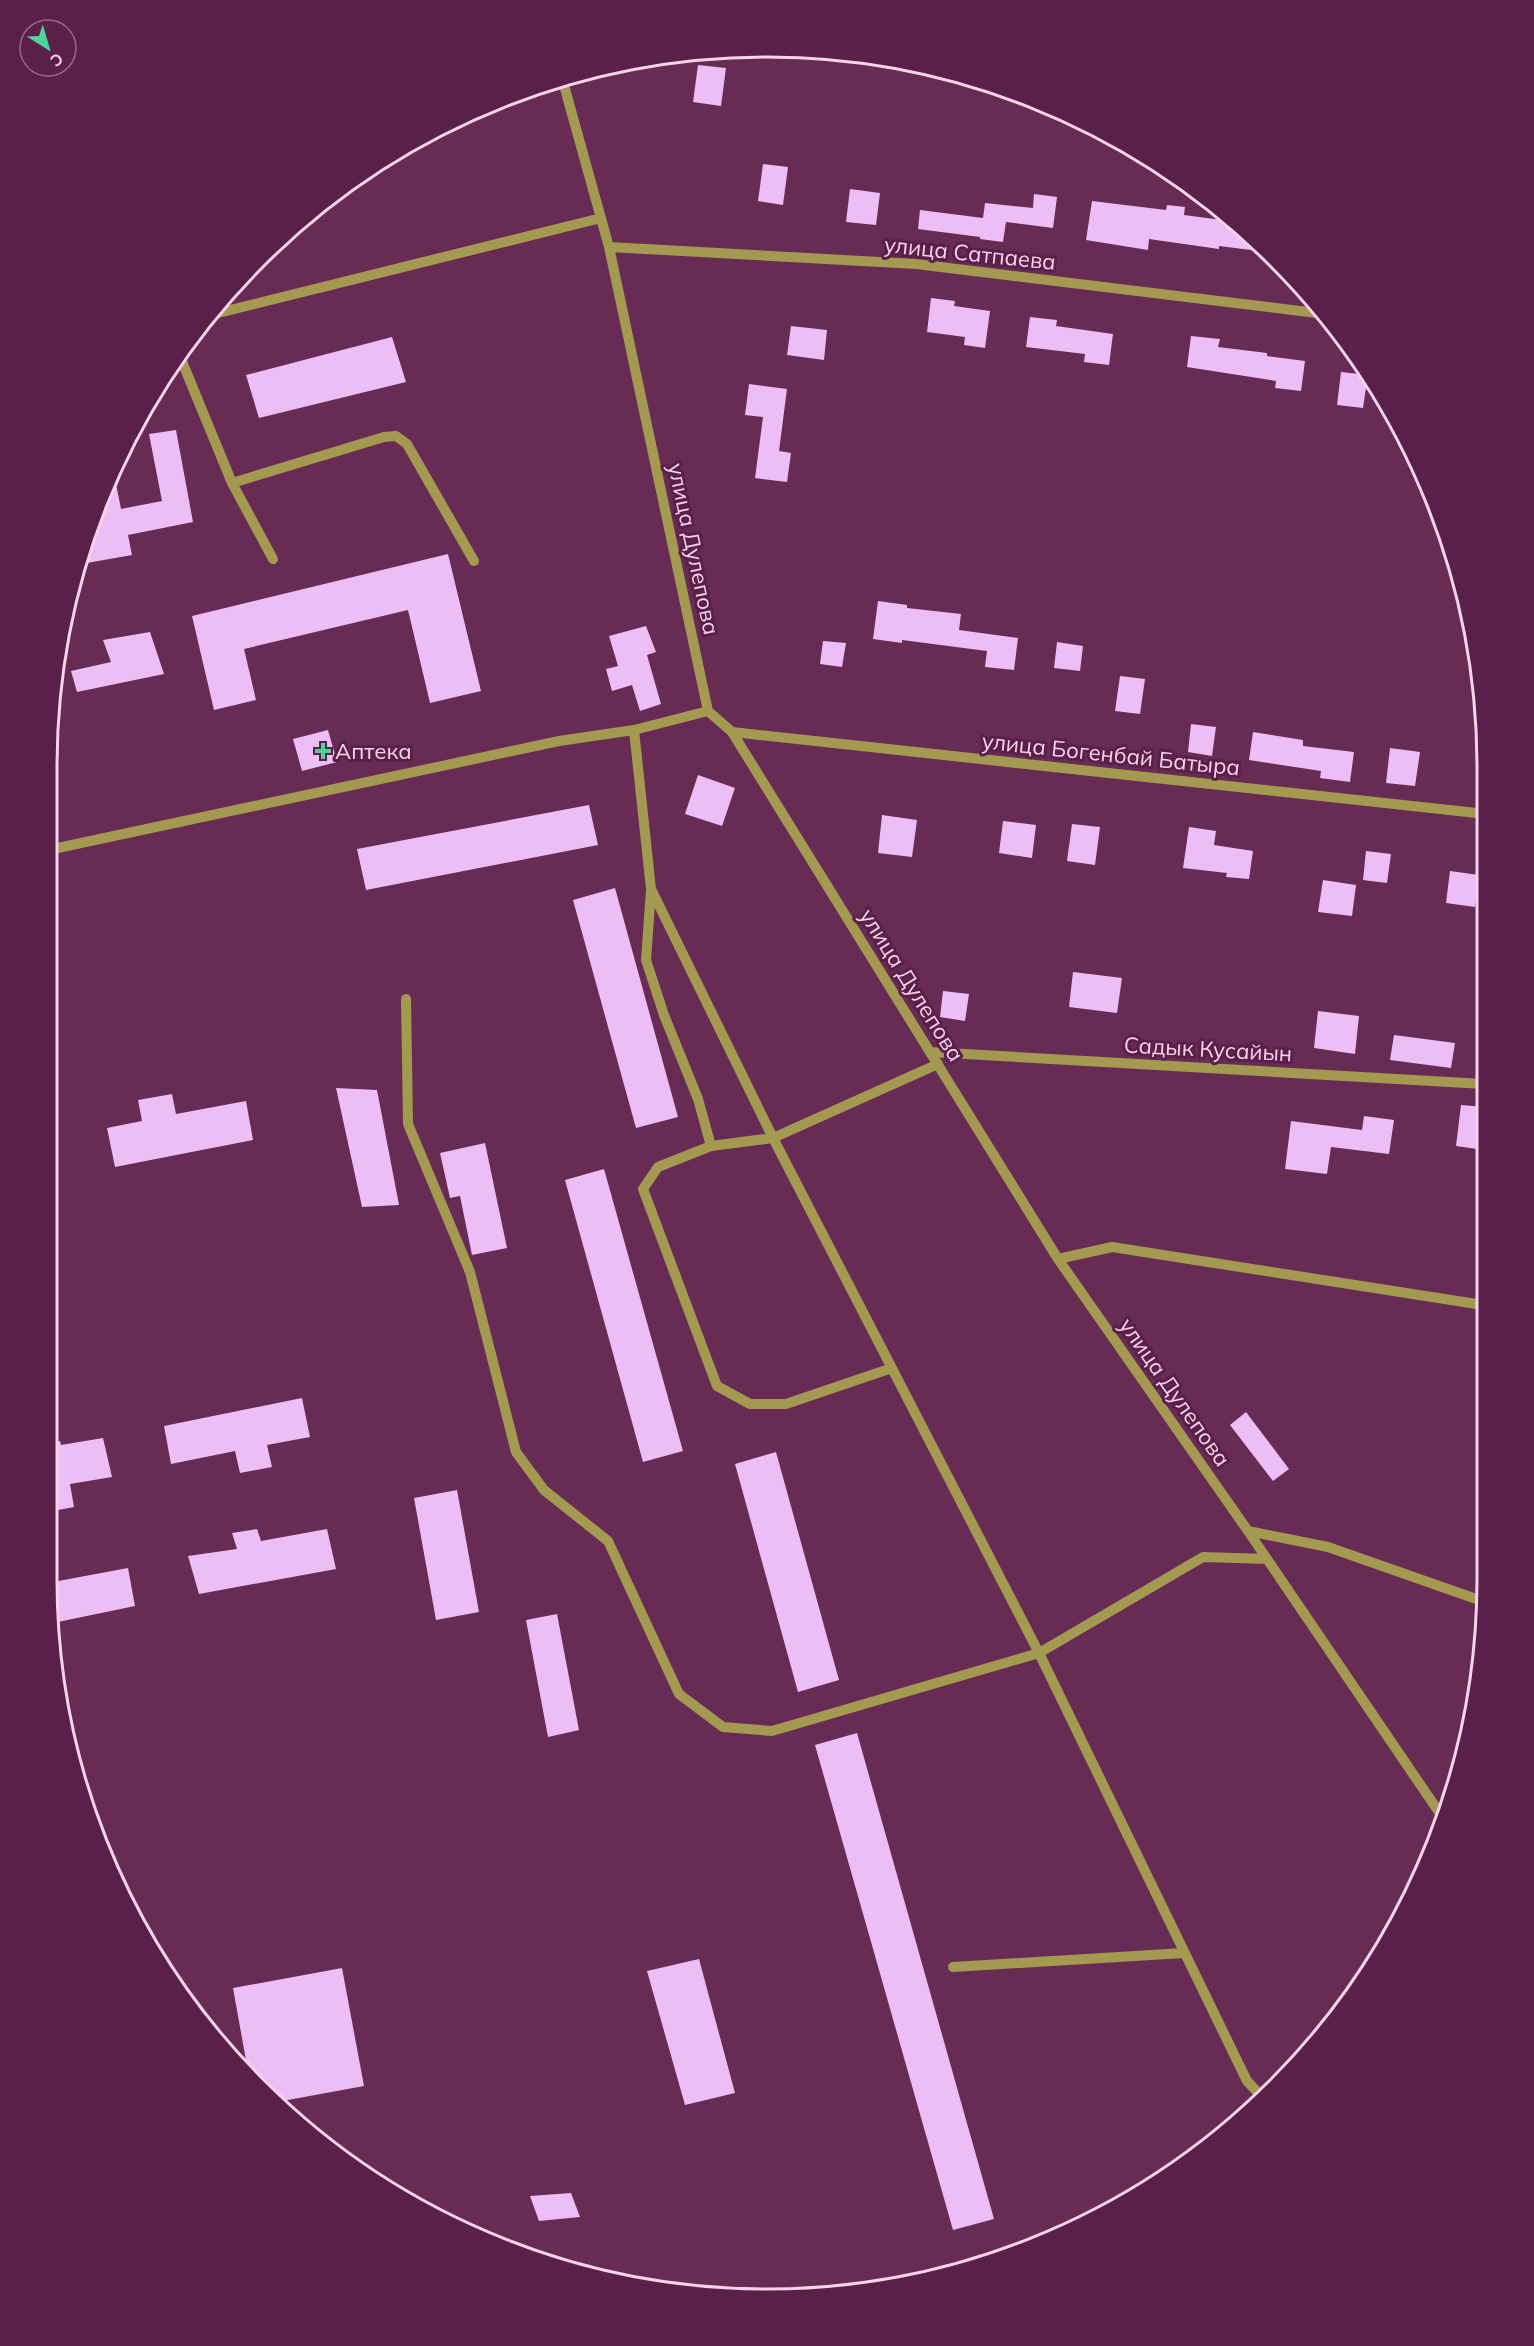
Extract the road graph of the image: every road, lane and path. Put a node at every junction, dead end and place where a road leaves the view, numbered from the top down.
1 (564, 87) edge
2 (601, 218) junction
3 (609, 247) junction
4 (223, 312) edge
5 (1312, 312) edge
6 (183, 364) edge
7 (232, 483) junction
8 (273, 559) dead end
9 (474, 561) dead end
10 (708, 711) junction
11 (634, 730) junction
12 (732, 732) junction
13 (1477, 813) edge
14 (57, 848) edge
15 (651, 889) junction
16 (406, 999) dead end
17 (930, 1052) junction
18 (938, 1064) junction
19 (1477, 1084) edge
20 (773, 1138) junction
21 (711, 1146) junction
22 (1058, 1259) junction
23 (1477, 1304) edge
24 (892, 1368) junction
25 (1248, 1531) junction
26 (1267, 1559) junction
27 (1476, 1599) edge
28 (1039, 1653) junction
29 (1438, 1810) edge
30 (1184, 1953) junction
31 (953, 1967) dead end
32 (1257, 2092) edge

1 - 2 street, улица Дулепова
2 - 3 street, улица Дулепова
2 - 4 street
3 - 5 street, улица Сатпаева
3 - 10 street, улица Дулепова
6 - 7 street
7 - 8 street
7 - 9 street
10 - 11 street
10 - 12 street, улица Дулепова
11 - 14 street
11 - 15 street
12 - 13 street, улица Богенбай Батыра
12 - 17 street, улица Дулепова
15 - 20 street
15 - 21 street
16 - 28 street
17 - 18 street, улица Дулепова
17 - 19 street, Садык Кусайын
18 - 20 street
18 - 22 street, улица Дулепова
20 - 21 street
20 - 24 street
21 - 24 street
22 - 23 street
22 - 25 street, улица Дулепова
24 - 28 street
25 - 26 street, улица Дулепова
25 - 27 street
26 - 28 street
26 - 29 street, улица Дулепова
28 - 30 street
30 - 31 street
30 - 32 street

